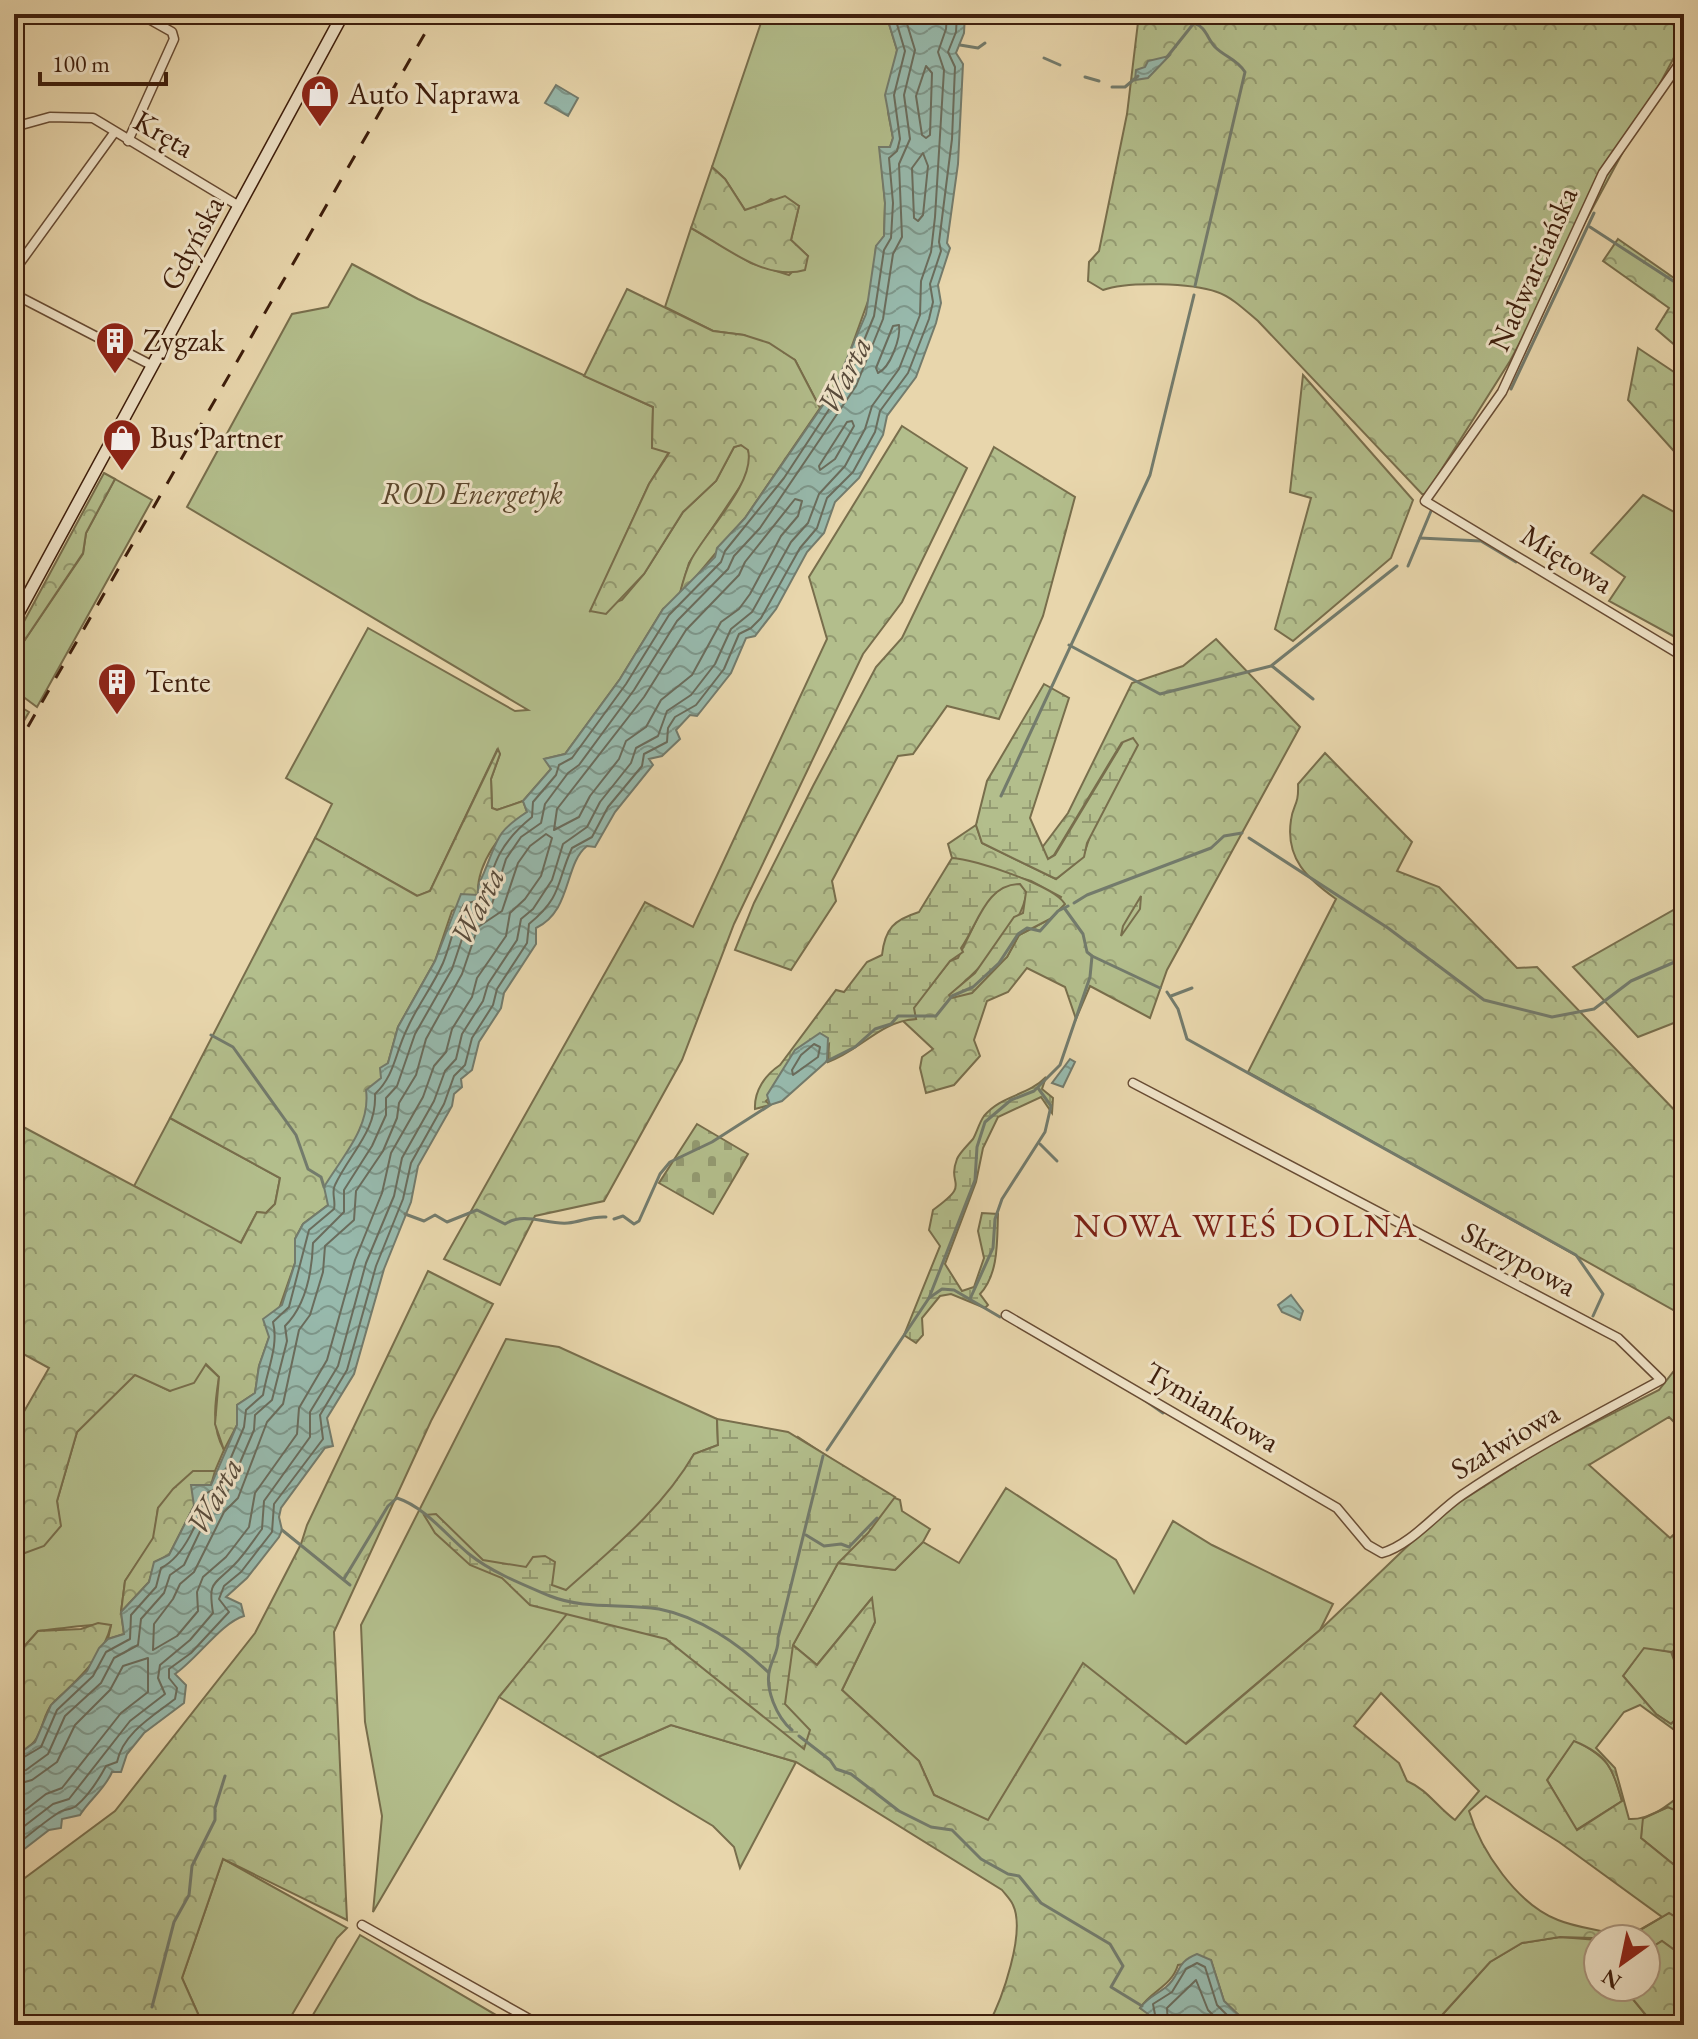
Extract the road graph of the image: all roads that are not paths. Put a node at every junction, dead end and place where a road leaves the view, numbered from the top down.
1 (140, 14) edge
2 (343, 14) edge
3 (1684, 57) edge
4 (14, 127) edge
5 (114, 133) junction
6 (128, 141) junction
7 (239, 206) junction
8 (14, 271) edge
9 (14, 294) edge
10 (153, 366) junction
11 (1425, 501) joint
12 (14, 621) edge
13 (1684, 657) edge
14 (1133, 1083) dead end
15 (1006, 1315) dead end
16 (1661, 1380) joint
17 (1382, 1553) joint
18 (362, 1925) dead end
19 (540, 2025) edge

1 - 6 street
2 - 7 main road, Gdyńska
3 - 11 street, Nadwarciańska
4 - 5 street, Kręta
5 - 6 street, Kręta
5 - 8 street
6 - 7 street, Kręta
7 - 10 main road, Gdyńska
9 - 10 street
10 - 12 main road, Gdyńska
11 - 13 street, Miętowa
14 - 16 street, Skrzypowa
15 - 17 street, Tymiankowa
16 - 17 street, Szałwiowa
18 - 19 street

